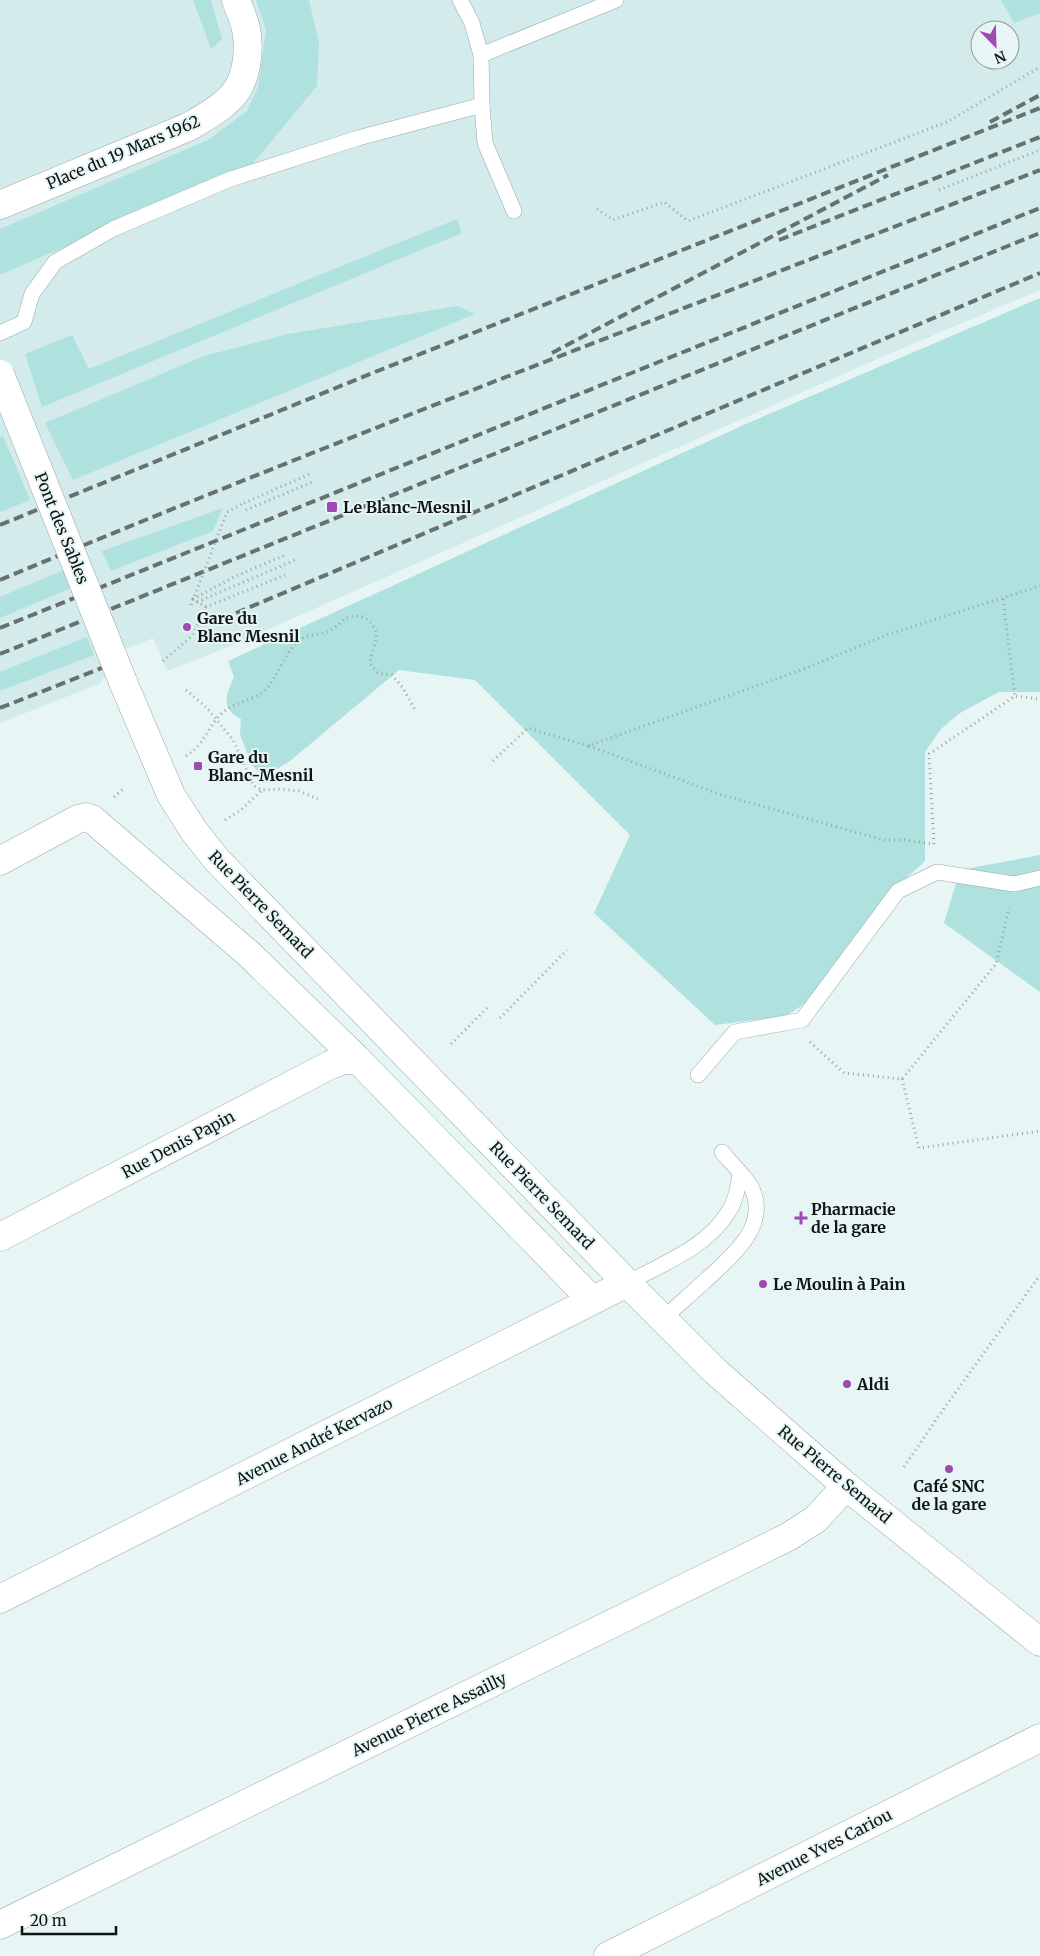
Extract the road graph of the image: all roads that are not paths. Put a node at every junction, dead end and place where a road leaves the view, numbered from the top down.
1 (236, 0) edge
2 (460, 0) edge
3 (616, 0) edge
4 (481, 55) junction
5 (482, 105) junction
6 (0, 205) edge
7 (514, 211) dead end
8 (0, 333) edge
9 (0, 374) edge
10 (123, 682) joint
11 (0, 861) edge
12 (1040, 878) edge
13 (358, 1060) junction
14 (698, 1075) dead end
15 (722, 1152) dead end
16 (740, 1174) junction
17 (0, 1237) edge
18 (627, 1283) junction
19 (592, 1300) junction
20 (663, 1319) junction
21 (846, 1486) junction
22 (0, 1599) edge
23 (1040, 1642) edge
24 (1040, 1738) edge
25 (0, 1925) edge
26 (608, 1956) edge

1 - 6 street, Place du 19 Mars 1962
2 - 4 lane
3 - 4 lane
4 - 5 lane
5 - 7 lane
5 - 8 lane
9 - 10 street, Pont des Sables, bridge
10 - 18 street, Rue Pierre Semard
11 - 13 street
12 - 14 lane
13 - 17 street, Rue Denis Papin
13 - 19 street
15 - 16 lane
16 - 18 lane
16 - 20 lane
18 - 19 street, Avenue André Kervazo
18 - 20 street, Rue Pierre Semard
19 - 22 street, Avenue André Kervazo
20 - 21 street, Rue Pierre Semard
21 - 23 street, Rue Pierre Semard
21 - 25 street, Avenue Pierre Assailly
24 - 26 street, Avenue Yves Cariou

